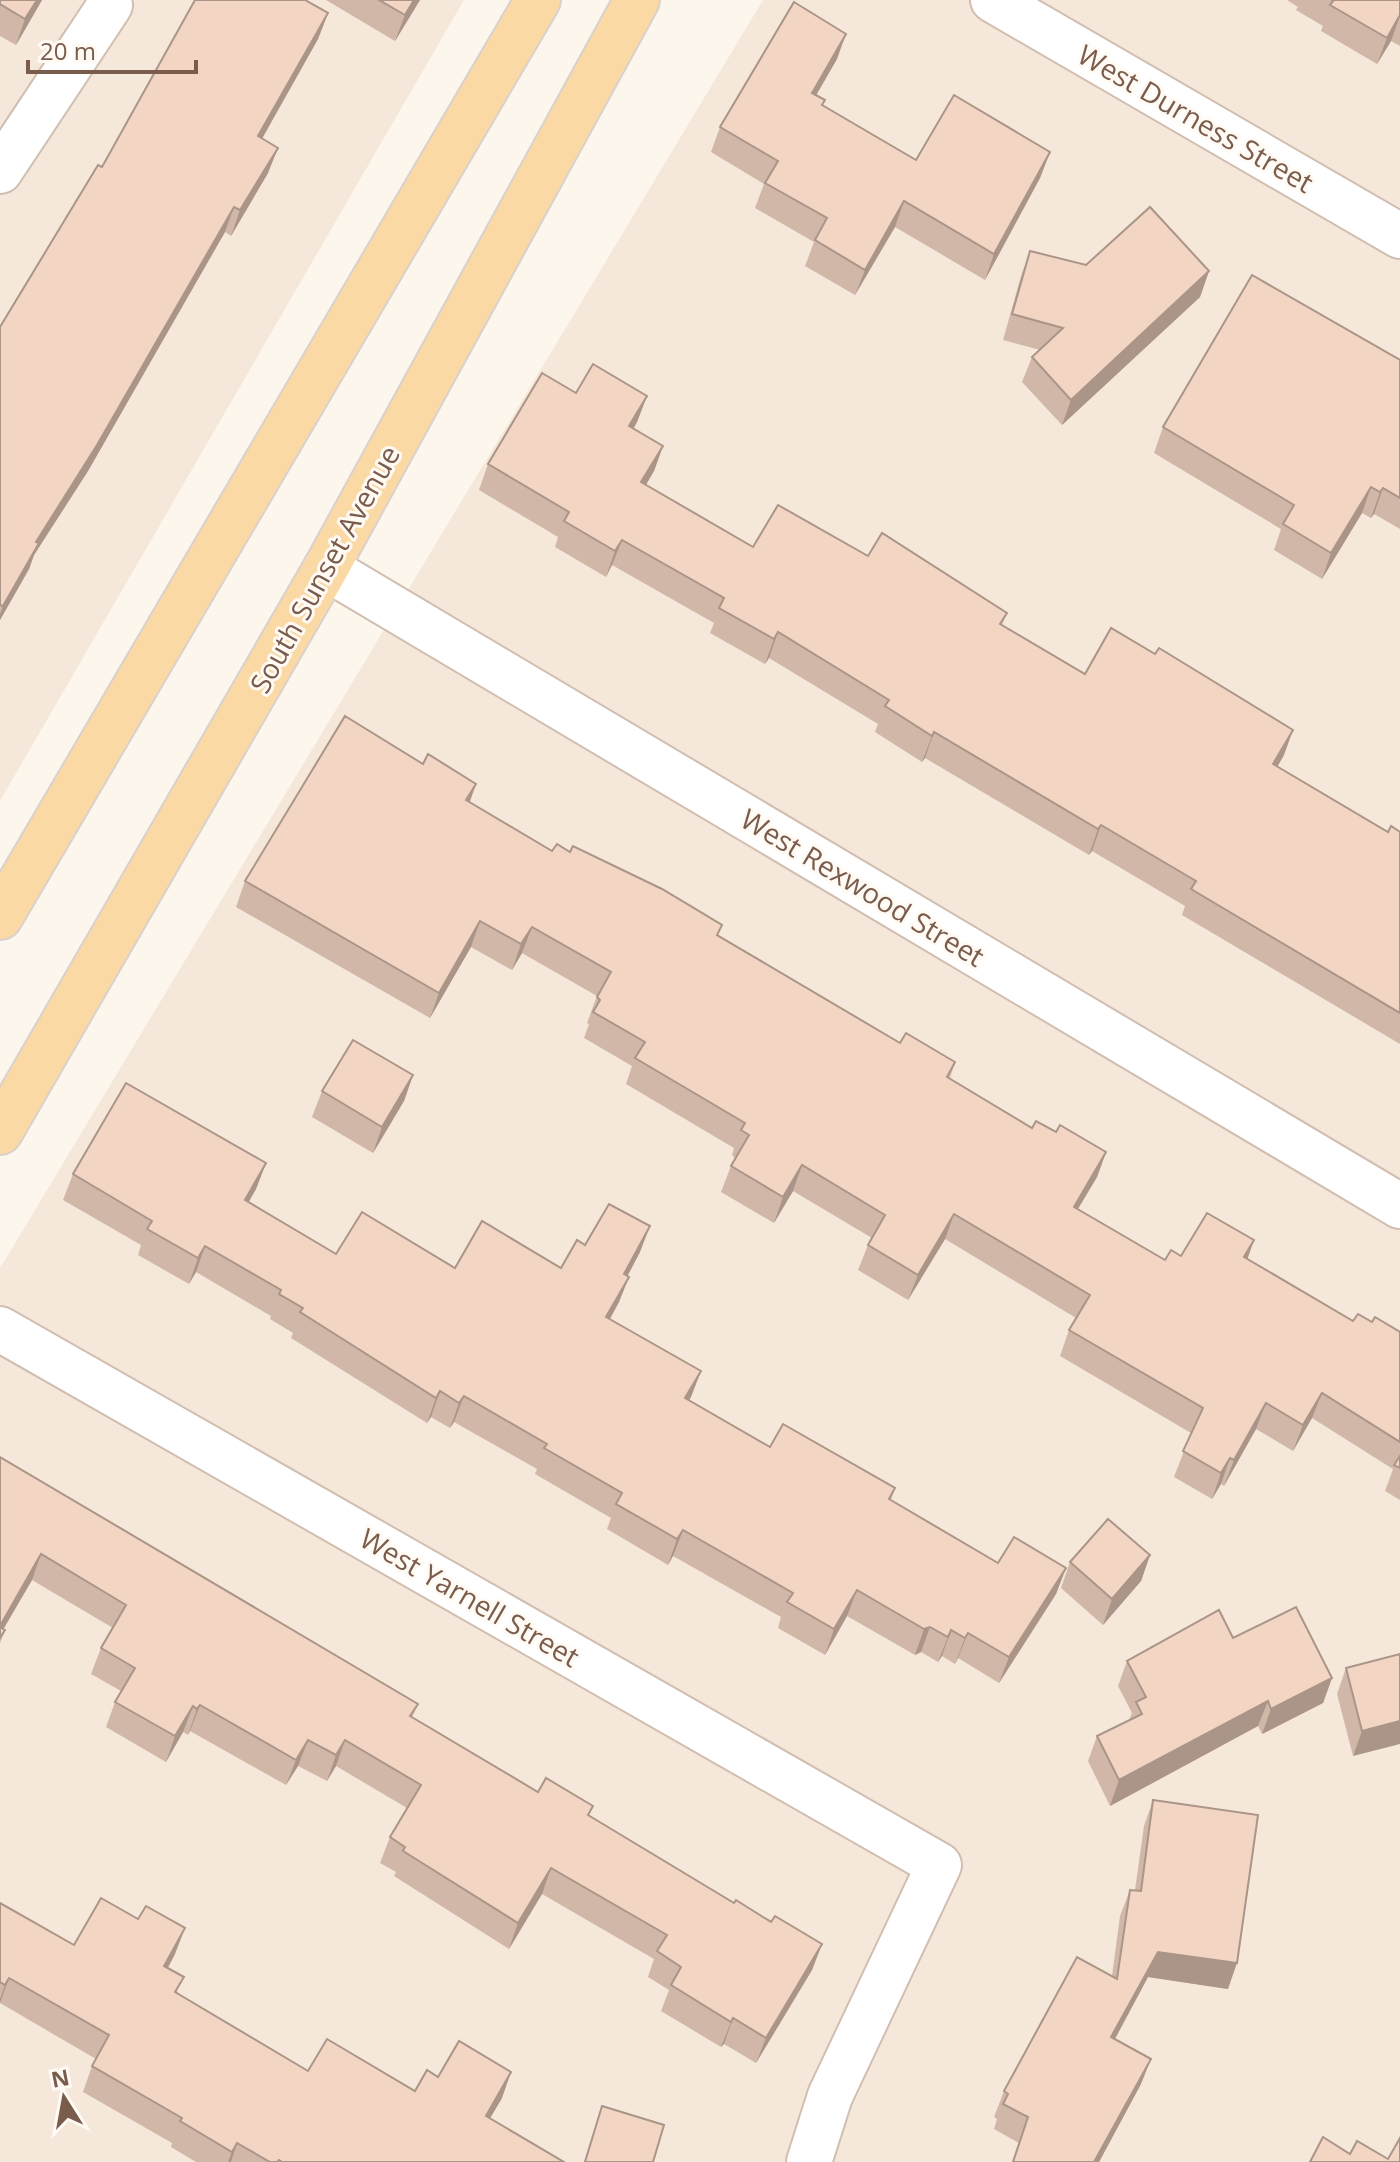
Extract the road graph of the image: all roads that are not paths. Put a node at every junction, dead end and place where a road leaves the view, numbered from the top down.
1 (538, 0) edge
2 (637, 0) edge
3 (993, 0) edge
4 (110, 5) dead end
5 (5, 150) edge
6 (1400, 236) edge
7 (326, 568) junction
8 (0, 917) edge
9 (0, 1132) edge
10 (1400, 1206) edge
11 (0, 1329) edge
12 (809, 2162) edge

1 - 8 main road
2 - 7 main road, South Sunset Avenue
3 - 6 street, West Durness Street
4 - 5 street
7 - 9 main road, South Sunset Avenue
7 - 10 street, West Rexwood Street
11 - 12 street, West Yarnell Street

